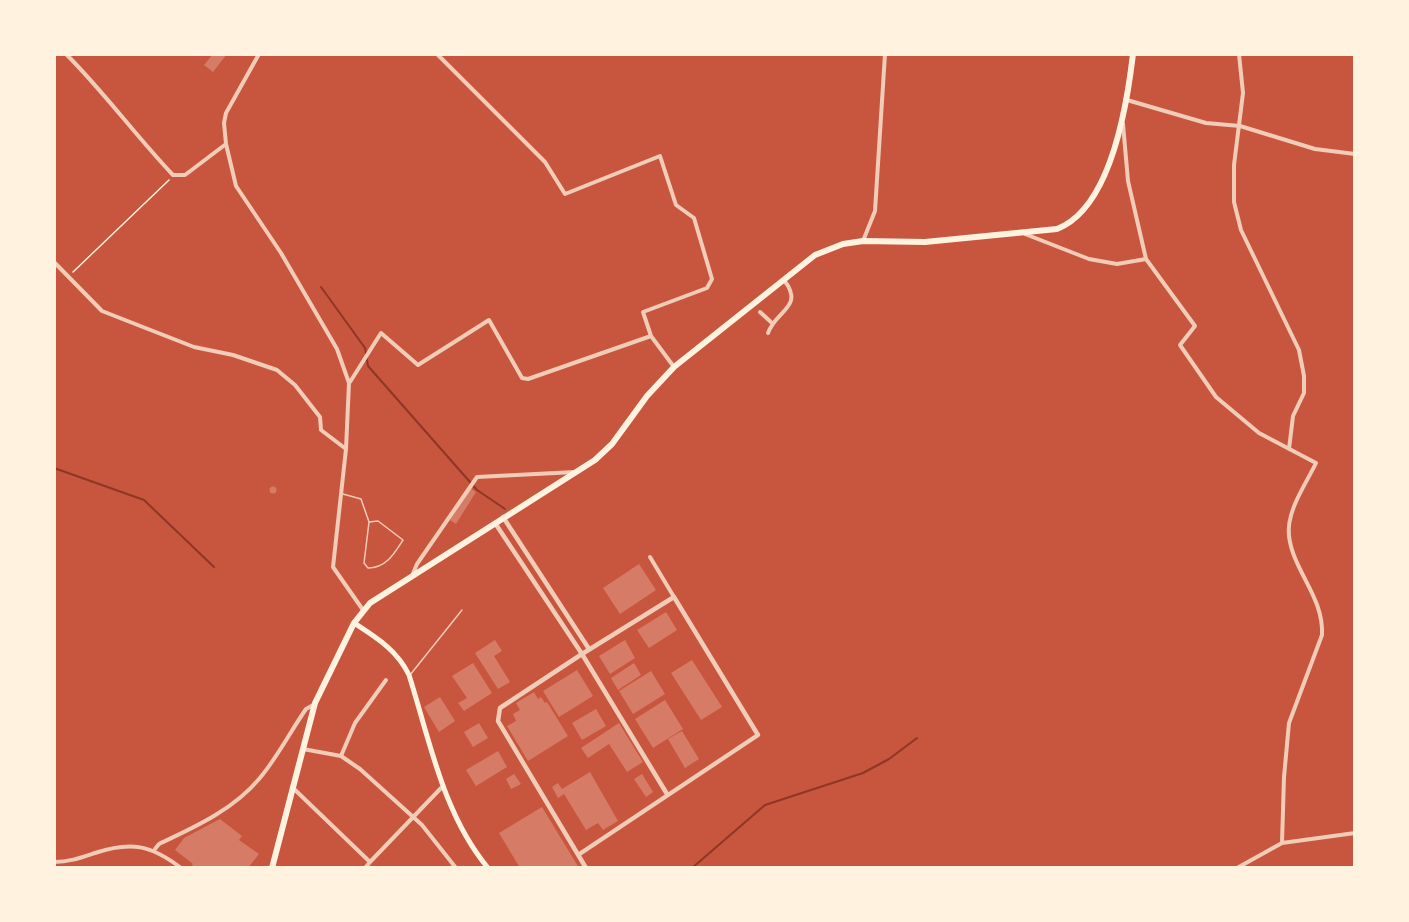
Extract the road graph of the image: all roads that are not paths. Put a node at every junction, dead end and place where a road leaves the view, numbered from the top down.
1 (66, 54) edge
2 (260, 54) edge
3 (436, 54) edge
4 (885, 54) edge
5 (1134, 54) edge
6 (1239, 54) edge
7 (1127, 100) junction
8 (1123, 119) junction
9 (1240, 126) junction
10 (226, 144) junction
11 (1355, 154) edge
12 (1023, 233) junction
13 (863, 241) junction
14 (1146, 259) junction
15 (54, 262) edge
16 (784, 280) junction
17 (760, 312) dead end
18 (772, 323) junction
19 (768, 333) dead end
20 (651, 336) junction
21 (674, 367) junction
22 (349, 383) junction
23 (346, 449) junction
24 (1289, 449) junction
25 (576, 472) junction
26 (342, 493) junction
27 (503, 518) junction
28 (369, 522) junction
29 (495, 523) junction
30 (650, 557) dead end
31 (412, 576) junction
32 (674, 597) junction
33 (363, 610) junction
34 (462, 610) dead end
35 (354, 623) junction
36 (589, 649) junction
37 (582, 654) junction
38 (409, 675) junction
39 (386, 680) dead end
40 (315, 703) junction
41 (302, 748) junction
42 (341, 756) junction
43 (443, 786) junction
44 (292, 787) junction
45 (667, 794) junction
46 (413, 817) junction
47 (1355, 833) edge
48 (1282, 843) junction
49 (155, 849) junction
50 (578, 855) junction
51 (54, 861) edge
52 (64, 862) junction
53 (370, 862) junction
54 (451, 862) junction
55 (64, 868) edge
56 (181, 868) edge
57 (272, 868) edge
58 (365, 868) edge
59 (445, 868) edge
60 (456, 868) edge
61 (488, 868) edge
62 (586, 868) edge
63 (1237, 868) edge

1 - 10 street
2 - 10 street
3 - 20 street
4 - 13 street
5 - 7 main road
6 - 9 street
7 - 8 main road
7 - 9 street
8 - 12 main road
8 - 14 street
9 - 11 street
9 - 24 street
10 - 22 street
12 - 13 main road
12 - 14 street
13 - 16 main road
14 - 24 street
15 - 23 street
16 - 18 street
16 - 21 main road
17 - 18 street
18 - 19 street
20 - 21 street
20 - 22 street
21 - 25 main road
22 - 23 street
23 - 26 street
24 - 48 street
25 - 27 main road
25 - 31 street
26 - 28 lane
26 - 33 street
27 - 29 main road
27 - 36 street
28 - 28 lane
29 - 31 main road
29 - 37 street
30 - 32 street
31 - 33 main road
32 - 36 street
32 - 45 street
33 - 35 main road
34 - 38 lane
35 - 38 main road
35 - 40 main road
36 - 37 street
37 - 45 street
37 - 50 street
38 - 43 main road
39 - 42 street
40 - 41 main road
40 - 49 street
41 - 42 street
41 - 44 main road
42 - 46 street
43 - 46 street
43 - 61 main road
44 - 53 street
44 - 57 main road
45 - 50 street
46 - 53 street
46 - 54 street
47 - 48 street
48 - 63 street
49 - 52 street
49 - 56 street
50 - 62 street
51 - 52 street
52 - 55 street
53 - 58 street
54 - 59 street
54 - 60 street

